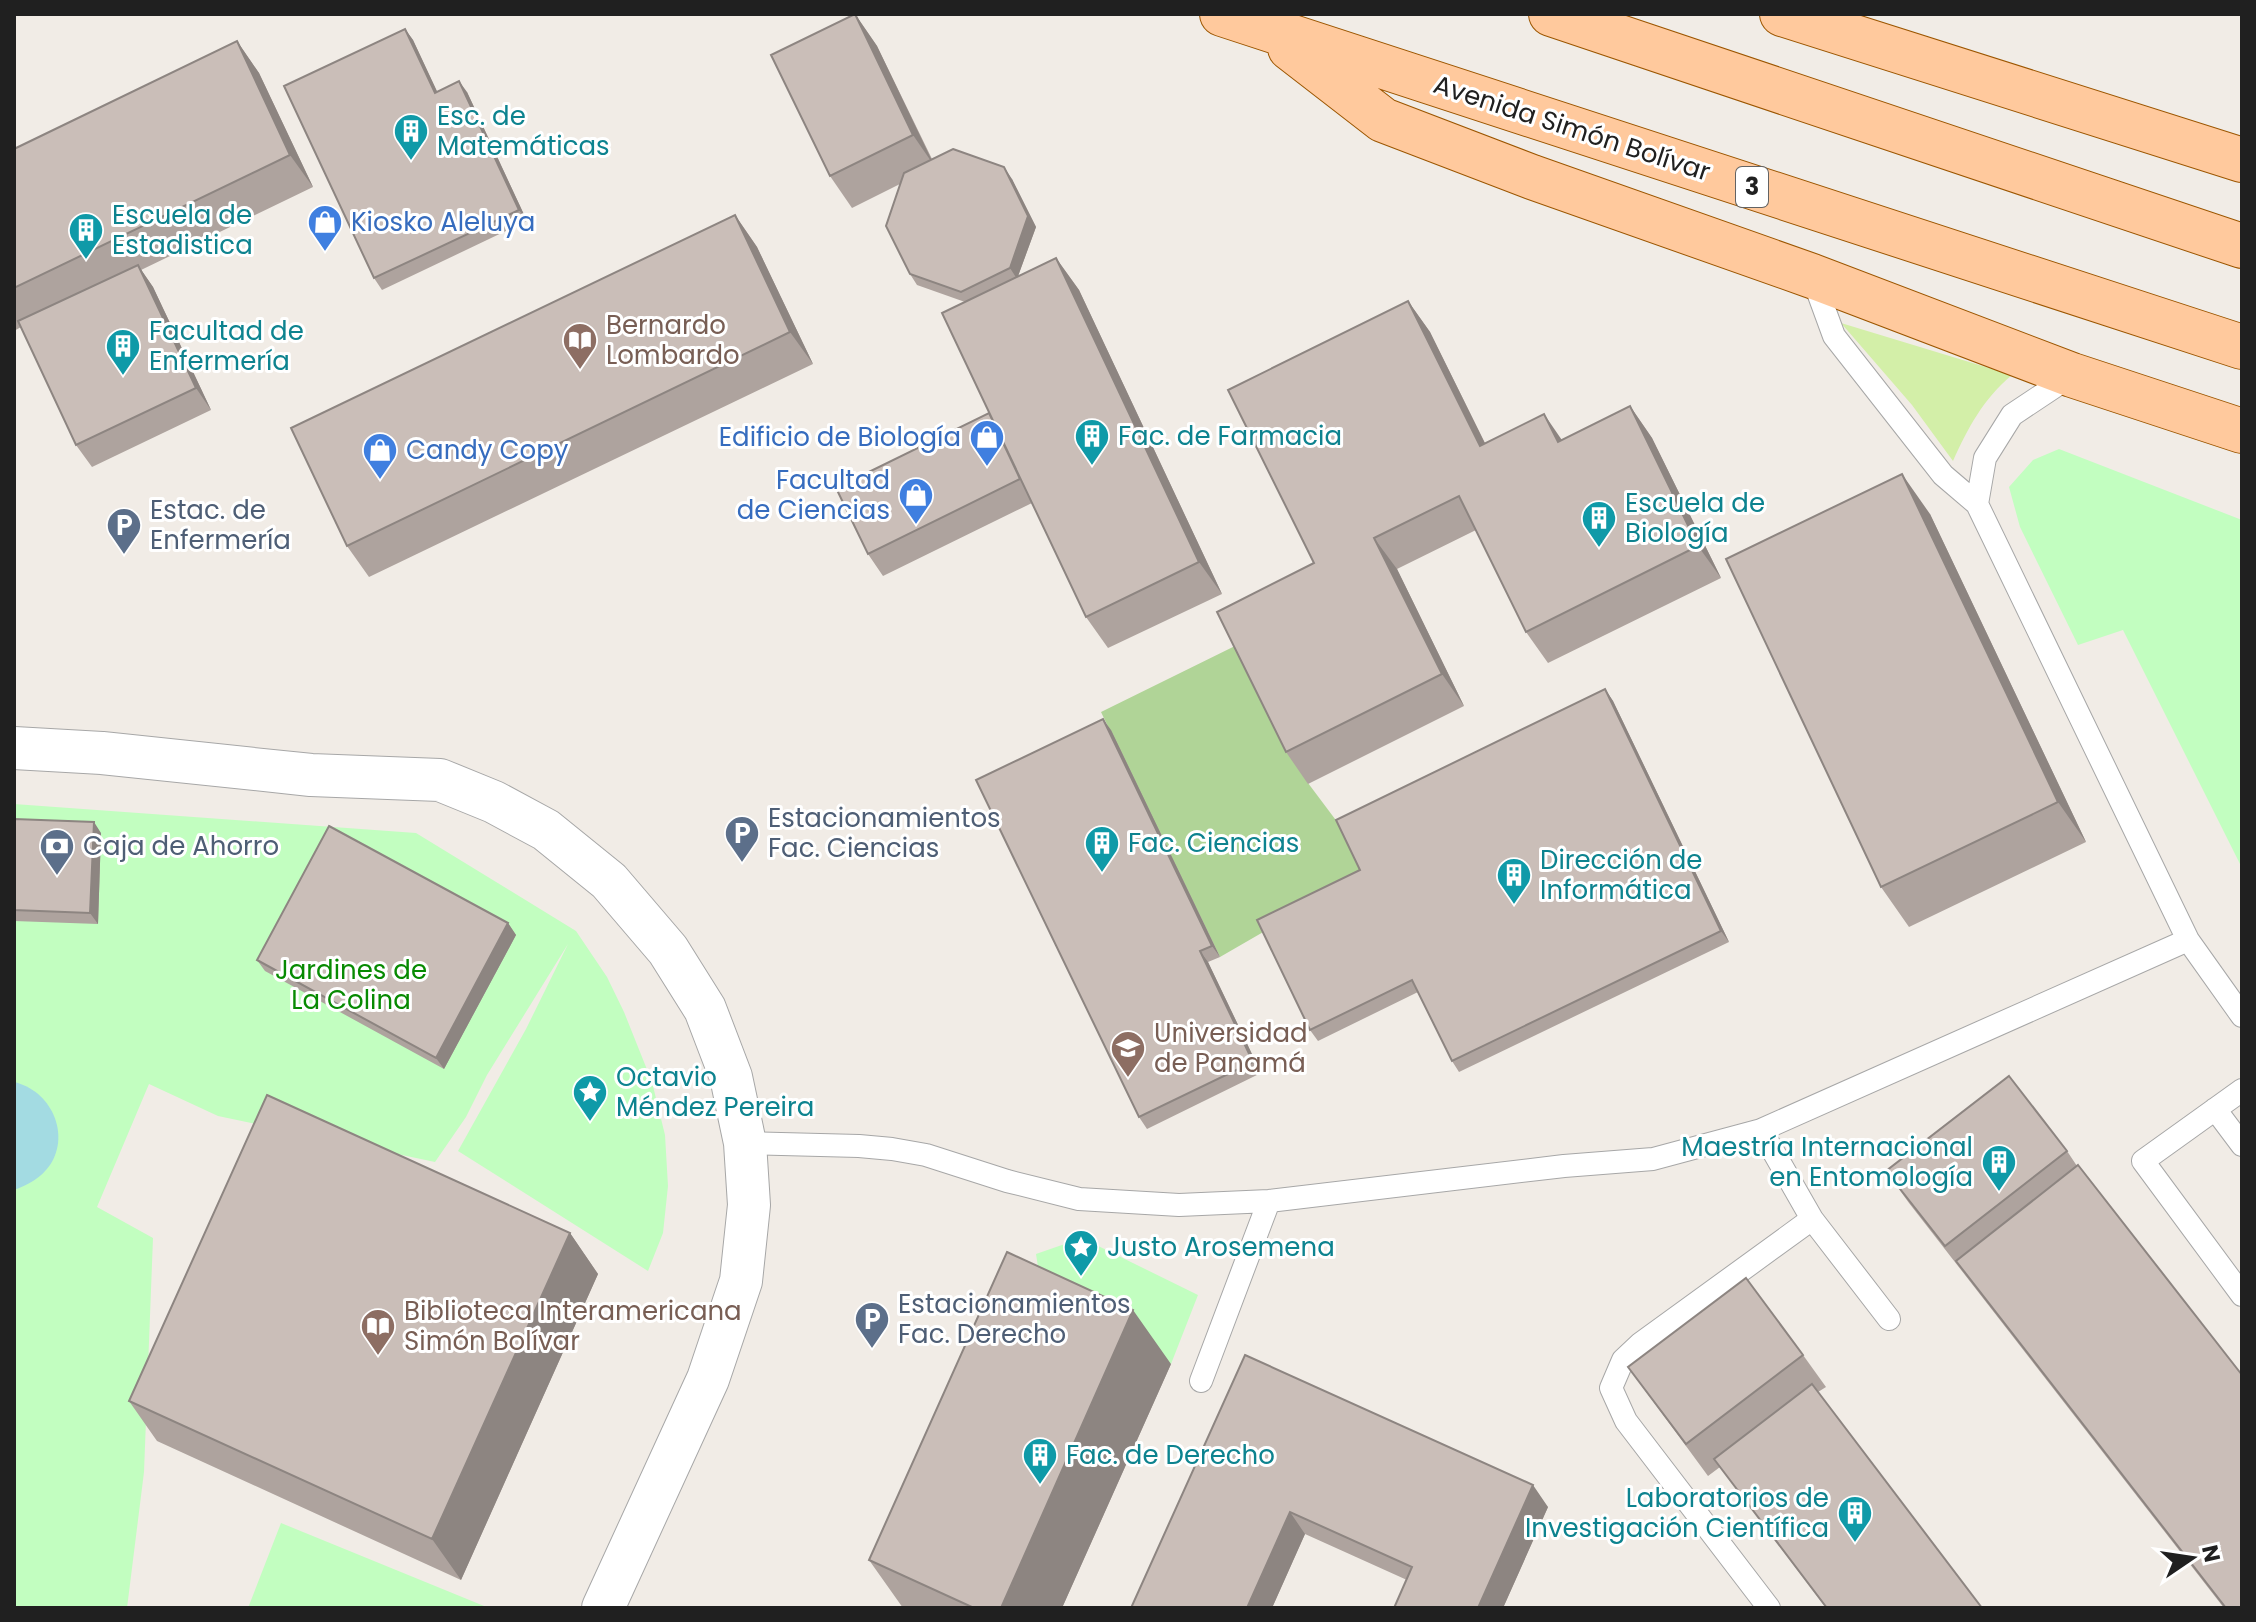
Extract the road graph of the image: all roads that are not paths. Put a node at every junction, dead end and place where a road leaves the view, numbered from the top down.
1 (1222, 14) edge
2 (1551, 14) edge
3 (1782, 14) edge
4 (1263, 27) junction
5 (2242, 160) edge
6 (2242, 246) edge
7 (1812, 276) junction
8 (2242, 347) edge
9 (2072, 375) junction
10 (2242, 431) edge
11 (1977, 504) junction
12 (14, 748) edge
13 (2188, 940) junction
14 (2242, 1016) edge
15 (2242, 1090) edge
16 (2215, 1109) junction
17 (1761, 1130) junction
18 (745, 1143) junction
19 (2242, 1145) edge
20 (1269, 1201) junction
21 (1812, 1219) junction
22 (2242, 1295) edge
23 (1889, 1319) dead end
24 (1201, 1381) dead end
25 (603, 1608) edge
26 (1769, 1608) edge

1 - 4 main road, Avenida Simón Bolívar / 3
2 - 6 main road
3 - 5 main road
4 - 7 main road
4 - 8 main road, Avenida Simón Bolívar / 3
7 - 9 main road
7 - 11 lane
9 - 10 main road
9 - 11 lane
11 - 13 lane
12 - 18 street
13 - 14 lane
13 - 17 lane
15 - 16 lane
16 - 19 lane
16 - 22 lane
17 - 20 lane
17 - 21 lane
18 - 20 lane
18 - 25 street
20 - 24 lane
21 - 23 lane
21 - 26 lane

